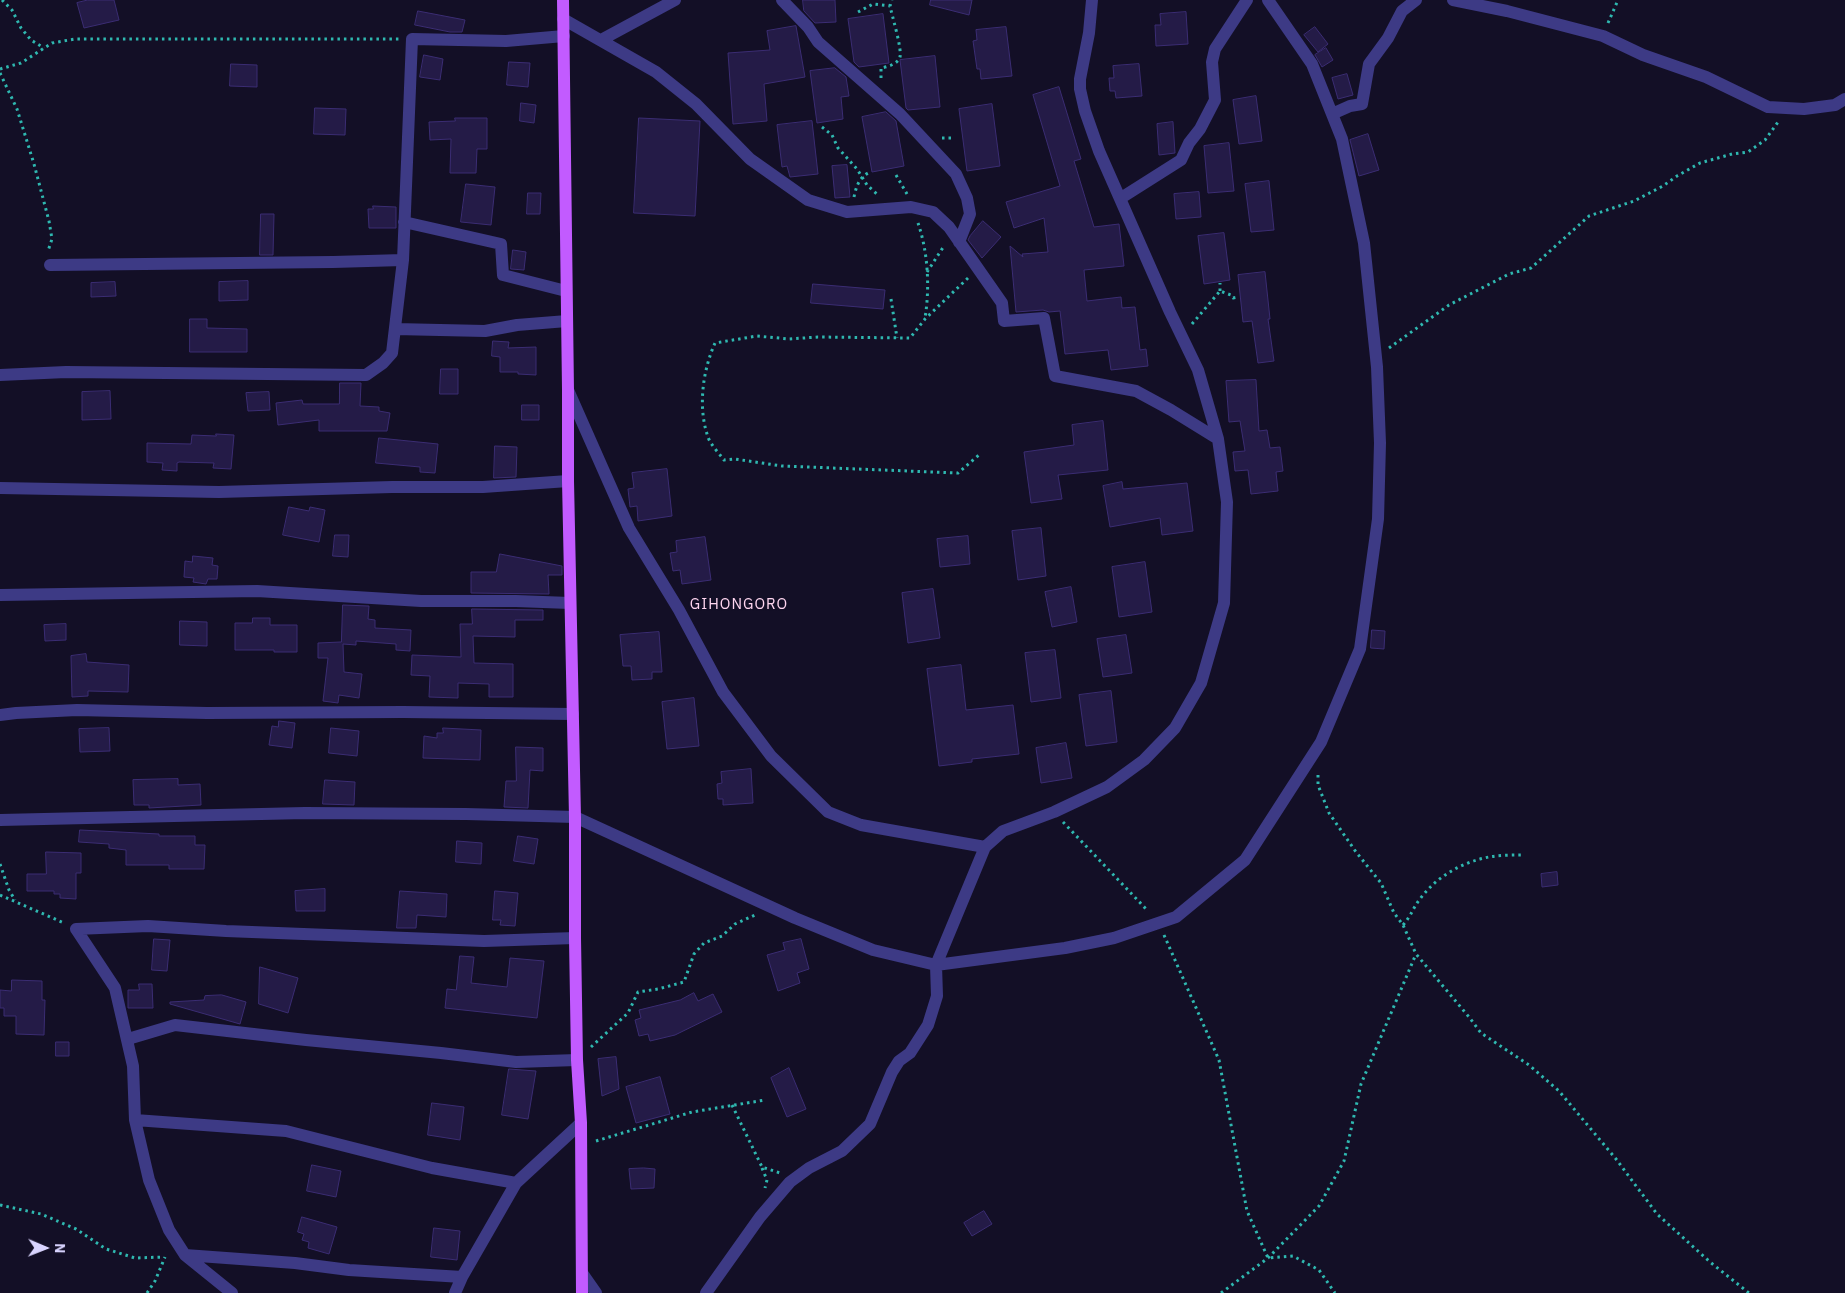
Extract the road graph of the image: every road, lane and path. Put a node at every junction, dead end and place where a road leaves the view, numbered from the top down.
1 (2, 0) edge
2 (563, 0) edge
3 (675, 0) edge
4 (782, 0) edge
5 (892, 0) edge
6 (1092, 0) edge
7 (1247, 0) edge
8 (1268, 0) edge
9 (1416, 0) edge
10 (1453, 0) edge
11 (1618, 0) edge
12 (890, 6) junction
13 (858, 12) dead end
14 (563, 19) junction
15 (564, 36) junction
16 (1603, 36) junction
17 (412, 39) junction
18 (601, 40) junction
19 (44, 48) junction
20 (0, 69) edge
21 (0, 73) edge
22 (883, 99) junction
23 (1845, 99) edge
24 (1332, 114) junction
25 (1779, 121) dead end
26 (822, 127) dead end
27 (868, 173) dead end
28 (896, 175) dead end
29 (861, 178) junction
30 (1121, 198) junction
31 (911, 207) junction
32 (892, 208) junction
33 (847, 212) junction
34 (404, 222) junction
35 (955, 237) junction
36 (403, 260) junction
37 (50, 264) joint
38 (927, 272) junction
39 (980, 272) junction
40 (1220, 283) dead end
41 (566, 291) junction
42 (1220, 291) junction
43 (1238, 297) dead end
44 (890, 299) dead end
45 (925, 319) junction
46 (567, 321) junction
47 (395, 329) junction
48 (897, 338) junction
49 (1184, 340) junction
50 (1376, 357) junction
51 (0, 375) edge
52 (568, 390) junction
53 (1218, 439) junction
54 (980, 454) dead end
55 (568, 480) junction
56 (0, 488) edge
57 (0, 595) edge
58 (570, 603) junction
59 (574, 714) junction
60 (0, 715) edge
61 (1318, 767) dead end
62 (1054, 812) junction
63 (575, 817) junction
64 (0, 820) edge
65 (985, 846) junction
66 (1524, 855) dead end
67 (0, 864) edge
68 (0, 895) edge
69 (15, 902) junction
70 (772, 907) junction
71 (1159, 923) junction
72 (1403, 925) junction
73 (76, 929) junction
74 (575, 938) junction
75 (1416, 954) junction
76 (936, 965) junction
77 (128, 1039) junction
78 (577, 1060) junction
79 (765, 1100) dead end
80 (732, 1105) junction
81 (135, 1120) junction
82 (580, 1123) junction
83 (580, 1142) junction
84 (794, 1178) junction
85 (516, 1183) junction
86 (0, 1205) edge
87 (186, 1255) junction
88 (164, 1257) junction
89 (1268, 1258) junction
90 (582, 1273) junction
91 (462, 1276) junction
92 (148, 1293) edge
93 (232, 1293) edge
94 (455, 1293) edge
95 (582, 1293) edge
96 (596, 1293) edge
97 (706, 1293) edge
98 (1221, 1293) edge
99 (1335, 1293) edge
100 (1749, 1293) edge

1 - 19 path
2 - 14 main road
3 - 18 street
4 - 22 street
5 - 12 path
6 - 30 street
7 - 30 street
8 - 24 street
9 - 24 street
10 - 16 street
11 - 16 path
12 - 13 path
12 - 22 path
14 - 15 main road
14 - 18 street
15 - 17 street
15 - 41 main road
16 - 23 street
17 - 19 path
17 - 34 street
18 - 33 street
19 - 20 path
21 - 37 path
22 - 35 street
24 - 50 street
25 - 50 path
26 - 29 path
27 - 29 path
28 - 31 path
29 - 32 path
29 - 33 path
30 - 49 street
31 - 32 street
31 - 35 street
31 - 38 path
32 - 33 street
34 - 36 street
34 - 41 street
35 - 38 path
35 - 39 street
36 - 37 street
36 - 47 street
38 - 45 path
39 - 45 path
39 - 53 street
40 - 42 path
41 - 46 main road
42 - 43 path
42 - 49 path
44 - 48 path
45 - 48 path
46 - 47 street
46 - 52 main road
47 - 51 street
48 - 54 path
49 - 53 street
50 - 71 street
52 - 55 main road
52 - 65 street
53 - 62 street
55 - 56 street
55 - 58 main road
57 - 58 street
58 - 59 main road
59 - 60 street
59 - 63 main road
61 - 72 path
62 - 65 street
62 - 71 path
63 - 64 street
63 - 70 street
63 - 74 main road
65 - 76 street
66 - 72 path
67 - 69 path
68 - 69 path
69 - 73 path
70 - 76 street
70 - 78 path
71 - 76 street
71 - 89 path
72 - 75 path
73 - 74 street
73 - 77 street
74 - 78 main road
75 - 89 path
75 - 100 path
76 - 84 street
77 - 78 street
77 - 81 street
78 - 82 main road
79 - 80 path
80 - 83 path
80 - 84 path
81 - 85 street
81 - 87 street
82 - 83 main road
82 - 85 street
83 - 90 main road
84 - 97 street
85 - 91 street
86 - 88 path
87 - 88 path
87 - 91 street
87 - 93 street
88 - 92 path
89 - 98 path
89 - 99 path
90 - 95 main road
90 - 96 street
91 - 94 street

